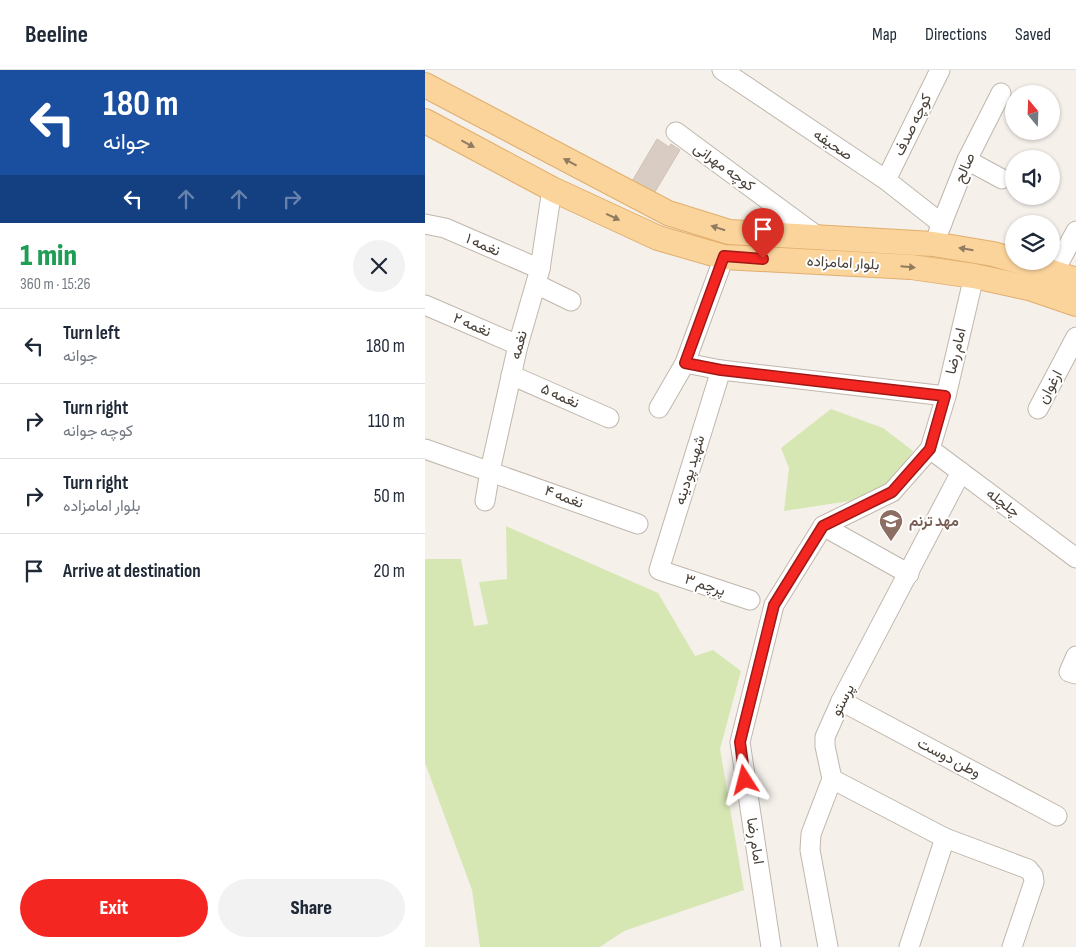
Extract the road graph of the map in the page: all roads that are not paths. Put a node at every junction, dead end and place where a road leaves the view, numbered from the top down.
1 (721, 70) edge
2 (933, 72) edge
3 (425, 85) edge
4 (1001, 93) dead end
5 (425, 121) edge
6 (676, 132) dead end
7 (967, 160) junction
8 (1002, 178) dead end
9 (886, 180) junction
10 (553, 189) junction
11 (425, 224) edge
12 (1076, 231) edge
13 (937, 234) junction
14 (821, 238) junction
15 (724, 256) junction
16 (1005, 257) edge
17 (1047, 270) edge
18 (1054, 272) junction
19 (538, 276) junction
20 (975, 276) junction
21 (1076, 280) edge
22 (571, 301) dead end
23 (1076, 304) edge
24 (425, 306) edge
25 (1076, 337) edge
26 (518, 344) junction
27 (685, 363) junction
28 (721, 370) junction
29 (511, 375) junction
30 (945, 396) junction
31 (659, 408) dead end
32 (1038, 410) dead end
33 (609, 418) dead end
34 (425, 449) edge
35 (930, 449) junction
36 (490, 471) junction
37 (961, 472) junction
38 (485, 500) dead end
39 (638, 524) dead end
40 (823, 526) junction
41 (1076, 558) edge
42 (659, 570) joint
43 (909, 574) junction
44 (750, 600) dead end
45 (1076, 656) edge
46 (1076, 674) edge
47 (841, 701) junction
48 (832, 779) junction
49 (1057, 816) dead end
50 (945, 838) junction
51 (771, 947) edge
52 (828, 947) edge
53 (909, 947) edge
54 (1012, 947) edge

1 - 9 street, صحیفه
2 - 9 street, کوچه صدف
14 -> 3 main road, بلوار امامزاده
4 - 7 street, صالح
5 -> 10 main road, بلوار امامزاده
6 - 14 street, کوچه مهرانی
7 - 8 street
7 - 13 street, صالح
9 - 13 street, صحیفه
10 -> 15 main road, بلوار امامزاده
10 - 19 street, نغمه
11 - 19 street, نغمه ۱
12 - 18 street
13 - 14 main road, بلوار امامزاده
16 -> 13 main road, بلوار امامزاده
15 -> 20 main road, بلوار امامزاده
15 - 27 street
17 - 18 main road
18 - 21 main road
19 - 22 street, نغمه ۱
19 - 26 street, نغمه
20 - 23 main road, بلوار امامزاده
20 - 30 street, امام رضا
24 - 26 street, نغمه ۲
25 - 32 street, ارغوان
26 - 29 street, نغمه
27 - 28 street
27 - 31 street
28 - 30 street
28 - 42 street, شهید پودینه
29 - 33 street, نغمه ۵
29 - 36 street, نغمه
30 - 35 street, امام رضا
34 - 36 street, نغمه ۴
35 - 37 street, چلچله
35 - 40 street, امام رضا
36 - 38 street, نغمه
36 - 39 street, نغمه ۴
37 - 41 street, چلچله
37 - 43 street, پرستو
40 - 43 street
40 - 51 street, امام رضا
42 - 44 street, پرچم ۳
43 - 47 street, پرستو
45 - 46 street
47 - 48 street, پرستو
47 - 49 street, وطن دوست
48 - 50 street
48 - 52 street
50 - 53 street
50 - 54 street

